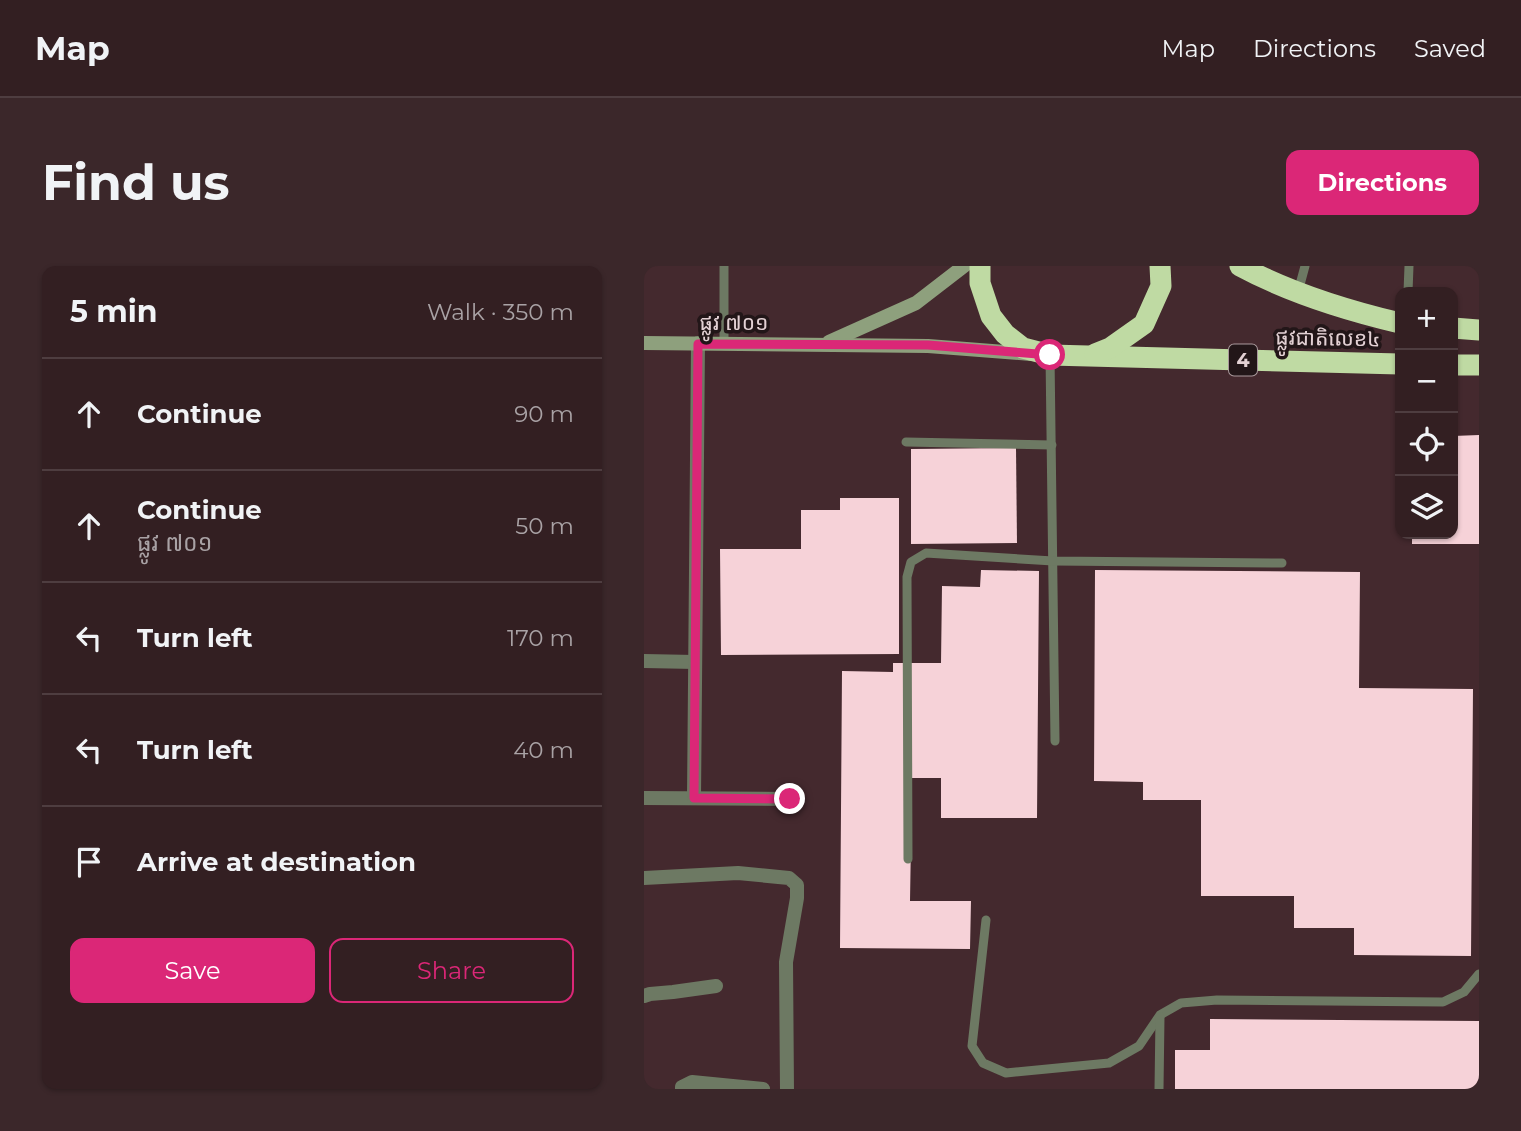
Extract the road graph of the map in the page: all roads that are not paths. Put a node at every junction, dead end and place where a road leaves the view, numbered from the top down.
1 (724, 266) edge
2 (964, 266) edge
3 (980, 266) edge
4 (1160, 266) edge
5 (1240, 266) edge
6 (1305, 266) edge
7 (1409, 266) edge
8 (1408, 287) edge
9 (1298, 292) junction
10 (1395, 322) edge
11 (1458, 328) edge
12 (1479, 330) edge
13 (644, 343) edge
14 (698, 344) junction
15 (724, 344) junction
16 (824, 344) junction
17 (1050, 355) junction
18 (1086, 357) junction
19 (1395, 363) edge
20 (1458, 365) edge
21 (1479, 365) edge
22 (906, 442) dead end
23 (1052, 444) junction
24 (1053, 561) junction
25 (1282, 564) dead end
26 (644, 661) edge
27 (695, 662) junction
28 (1055, 741) dead end
29 (644, 798) edge
30 (694, 798) junction
31 (790, 799) dead end
32 (908, 859) dead end
33 (644, 878) edge
34 (986, 920) dead end
35 (1479, 974) edge
36 (716, 986) dead end
37 (644, 996) edge
38 (1160, 1015) junction
39 (682, 1089) edge
40 (762, 1089) edge
41 (787, 1089) edge
42 (1159, 1089) edge

1 - 15 lane
2 - 16 main road
3 - 17 highway, ផ្លូវជាតិលេខ៤
4 - 18 highway
5 - 9 highway, ផ្លូវជាតិលេខ៤
6 - 9 lane
7 - 8 lane
9 - 10 highway, ផ្លូវជាតិលេខ៤
11 - 12 highway
13 - 14 main road, ផ្លូវ ៧០១
14 - 15 main road, ផ្លូវ ៧០១
14 - 27 street
15 - 16 main road, ផ្លូវ ៧០១
16 - 17 main road, ផ្លូវ ៧០១
17 - 18 highway, ផ្លូវជាតិលេខ៤
17 - 23 lane
18 - 19 highway, ផ្លូវជាតិលេខ៤ / 4
20 - 21 highway
22 - 23 lane
23 - 24 lane
24 - 25 lane
24 - 28 lane
24 - 32 lane
26 - 27 street
27 - 30 street
29 - 30 street
30 - 31 street
33 - 41 street
34 - 38 lane
35 - 38 lane
36 - 37 street
38 - 42 lane
39 - 40 street

